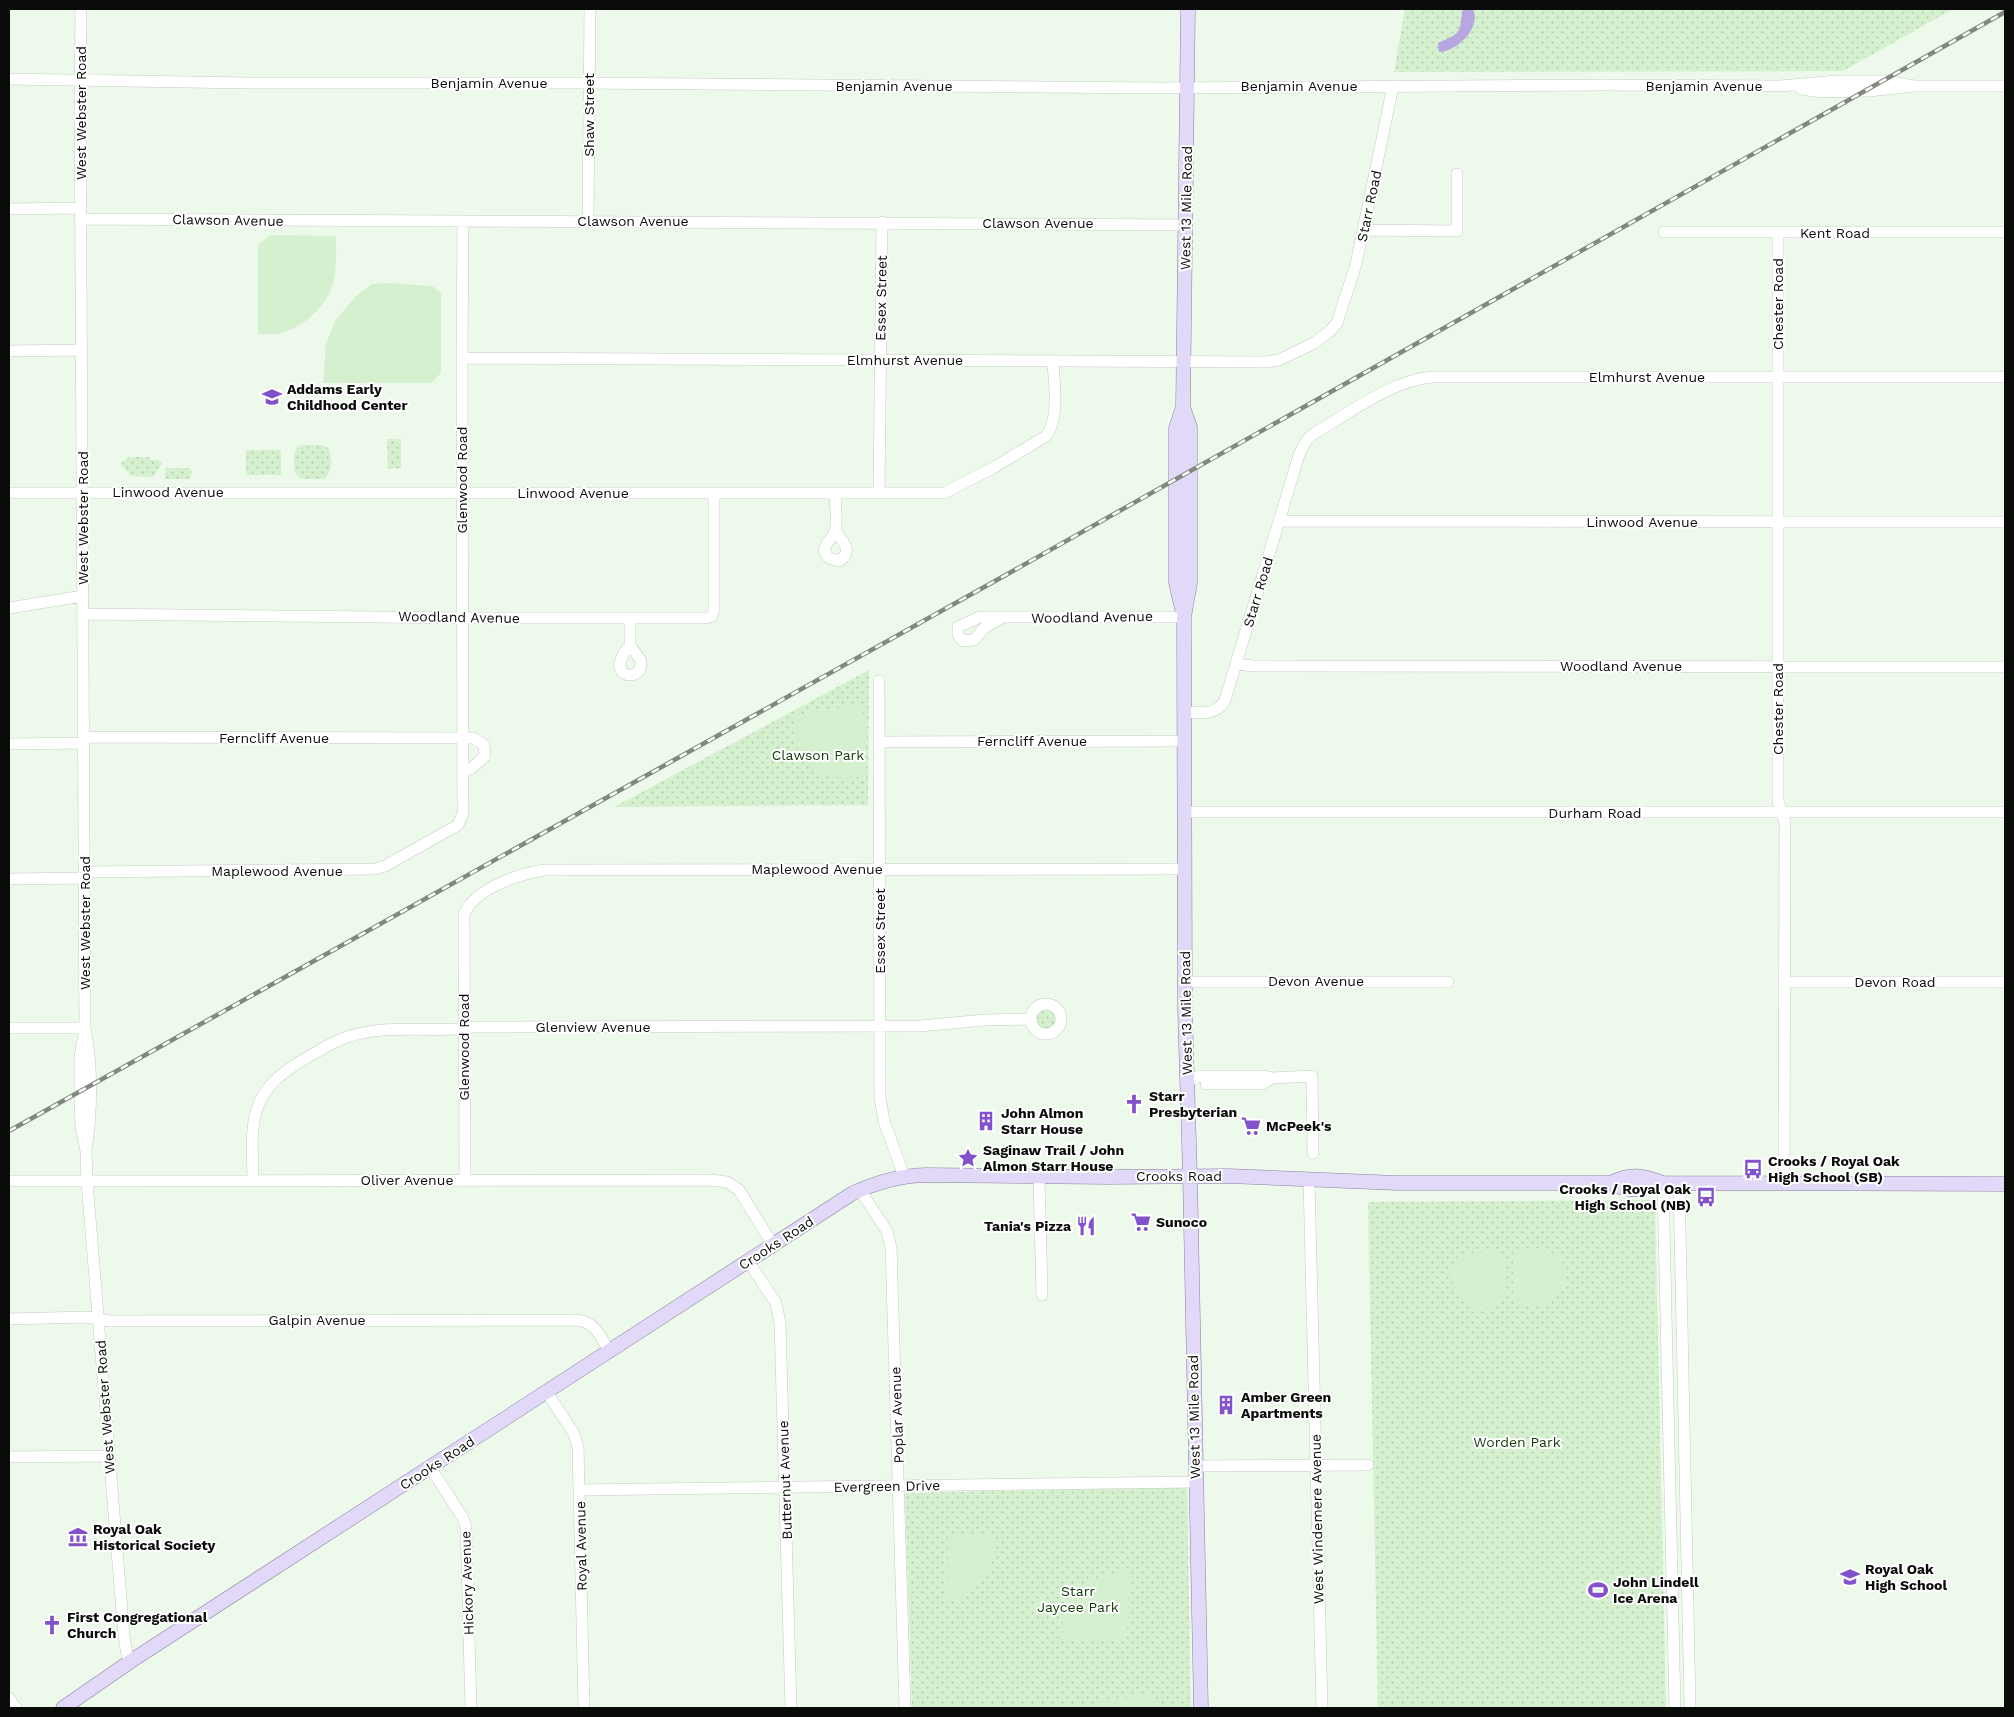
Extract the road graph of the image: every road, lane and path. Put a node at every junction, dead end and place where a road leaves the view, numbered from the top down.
1 (81, 9) edge
2 (590, 9) edge
3 (1188, 9) edge
4 (9, 79) edge
5 (80, 80) junction
6 (590, 83) junction
7 (1393, 86) junction
8 (2005, 86) edge
9 (1187, 87) junction
10 (1457, 174) dead end
11 (9, 209) edge
12 (81, 214) junction
13 (463, 221) junction
14 (588, 221) junction
15 (882, 222) junction
16 (1186, 225) junction
17 (1364, 230) junction
18 (1664, 232) dead end
19 (2005, 232) edge
20 (1778, 233) junction
21 (1337, 322) joint
22 (82, 350) junction
23 (9, 351) edge
24 (462, 358) junction
25 (879, 360) junction
26 (1053, 361) junction
27 (1184, 361) junction
28 (1778, 377) junction
29 (2005, 377) edge
30 (1306, 441) joint
31 (9, 492) edge
32 (83, 492) junction
33 (462, 493) junction
34 (714, 493) junction
35 (879, 493) junction
36 (835, 494) junction
37 (1279, 521) junction
38 (1779, 522) junction
39 (2005, 522) edge
40 (836, 531) dead end
41 (83, 596) junction
42 (9, 608) edge
43 (83, 614) junction
44 (1184, 617) junction
45 (462, 618) junction
46 (630, 618) junction
47 (1001, 618) dead end
48 (630, 644) dead end
49 (1236, 664) junction
50 (1778, 667) junction
51 (2005, 667) edge
52 (879, 681) dead end
53 (1184, 712) junction
54 (463, 738) junction
55 (84, 740) junction
56 (1184, 741) junction
57 (880, 742) junction
58 (9, 744) edge
59 (463, 772) junction
60 (1184, 812) junction
61 (1782, 812) junction
62 (2005, 812) edge
63 (458, 826) joint
64 (880, 869) junction
65 (1185, 869) junction
66 (85, 875) junction
67 (9, 879) edge
68 (464, 914) joint
69 (1184, 982) junction
70 (1448, 982) dead end
71 (1785, 982) junction
72 (2005, 982) edge
73 (1030, 1019) dead end
74 (880, 1026) junction
75 (9, 1028) edge
76 (85, 1028) junction
77 (464, 1028) junction
78 (1187, 1081) junction
79 (1313, 1153) dead end
80 (904, 1176) junction
81 (1190, 1176) junction
82 (1039, 1177) junction
83 (253, 1180) junction
84 (465, 1180) junction
85 (1309, 1180) junction
86 (9, 1181) edge
87 (87, 1181) junction
88 (1663, 1183) junction
89 (1679, 1183) junction
90 (1784, 1184) junction
91 (2005, 1184) edge
92 (860, 1190) junction
93 (1680, 1232) junction
94 (1664, 1233) junction
95 (773, 1245) junction
96 (748, 1261) junction
97 (1042, 1295) dead end
98 (1666, 1315) junction
99 (9, 1319) edge
100 (98, 1319) junction
101 (1682, 1322) junction
102 (609, 1351) junction
103 (547, 1392) junction
104 (1669, 1414) junction
105 (1684, 1414) junction
106 (108, 1456) junction
107 (9, 1457) edge
108 (1316, 1465) junction
109 (1368, 1465) dead end
110 (1196, 1466) junction
111 (430, 1467) junction
112 (1195, 1482) junction
113 (899, 1485) junction
114 (785, 1487) junction
115 (579, 1490) junction
116 (1688, 1559) junction
117 (1672, 1560) junction
118 (1673, 1614) junction
119 (1688, 1614) junction
120 (131, 1661) junction
121 (9, 1698) edge
122 (16, 1708) edge
123 (63, 1708) edge
124 (472, 1708) edge
125 (584, 1708) edge
126 (791, 1708) edge
127 (905, 1708) edge
128 (1201, 1708) edge
129 (1322, 1708) edge
130 (1675, 1708) edge
131 (1690, 1708) edge

1 - 5 street, West Webster Road
2 - 6 street, Shaw Street
3 - 9 main road, West 13 Mile Road
4 - 5 street, Benjamin Avenue
5 - 6 street, Benjamin Avenue
5 - 12 street, West Webster Road
6 - 9 street, Benjamin Avenue
6 - 14 street, Shaw Street
7 - 8 street, Benjamin Avenue
7 - 9 street, Benjamin Avenue
7 - 17 street, Starr Road
9 - 16 main road, West 13 Mile Road
10 - 17 street
11 - 12 street, Clawson Avenue
12 - 13 street, Clawson Avenue
12 - 22 street, West Webster Road
13 - 14 street, Clawson Avenue
13 - 24 street, Glenwood Road
14 - 15 street, Clawson Avenue
15 - 16 street, Clawson Avenue
15 - 25 street, Essex Street
16 - 27 main road, West 13 Mile Road
17 - 21 street, Starr Road
18 - 20 street, Kent Road
19 - 20 street, Kent Road
20 - 28 street, Chester Road
21 - 27 street, Elmhurst Avenue
22 - 23 street
22 - 32 street, West Webster Road
24 - 25 street, Elmhurst Avenue
24 - 33 street, Glenwood Road
25 - 26 street, Elmhurst Avenue
25 - 35 street, Essex Street
26 - 27 street, Elmhurst Avenue
26 - 35 street, Linwood Avenue
27 - 44 main road, West 13 Mile Road
28 - 29 street, Elmhurst Avenue
28 - 30 street, Elmhurst Avenue
28 - 38 street, Chester Road
30 - 37 street, Starr Road
31 - 32 street, Linwood Avenue
32 - 33 street, Linwood Avenue
32 - 41 street, West Webster Road
33 - 34 street, Linwood Avenue
33 - 45 street, Glenwood Road
34 - 36 street, Linwood Avenue
34 - 46 street, Woodland Avenue
35 - 36 street, Linwood Avenue
36 - 40 street
37 - 38 street, Linwood Avenue
37 - 49 street, Starr Road
38 - 39 street, Linwood Avenue
38 - 50 street, Chester Road
41 - 42 street
41 - 43 street, West Webster Road
43 - 45 street, Woodland Avenue
43 - 55 street, West Webster Road
44 - 47 street, Woodland Avenue
44 - 53 main road, West 13 Mile Road
45 - 46 street, Woodland Avenue
45 - 54 street, Glenwood Road
46 - 48 street
49 - 50 street, Woodland Avenue
49 - 53 street, Starr Road
50 - 51 street, Woodland Avenue
50 - 61 street, Chester Road
52 - 57 street, Essex Street
53 - 56 main road, West 13 Mile Road
54 - 55 street, Ferncliff Avenue
54 - 59 street, Glenwood Road
54 - 59 street
55 - 58 street, Ferncliff Avenue
55 - 66 street, West Webster Road
56 - 57 street, Ferncliff Avenue
56 - 60 main road, West 13 Mile Road
57 - 64 street, Essex Street
59 - 63 street, Glenwood Road
60 - 61 street, Durham Road
60 - 65 main road, West 13 Mile Road
61 - 62 street, Durham Road
61 - 71 street, Chester Road
63 - 66 street, Maplewood Avenue
64 - 65 street, Maplewood Avenue
64 - 68 street, Maplewood Avenue
64 - 74 street, Essex Street
65 - 69 main road, West 13 Mile Road
66 - 67 street, Maplewood Avenue
66 - 76 street, West Webster Road
68 - 77 street, Glenwood Road
69 - 70 street, Devon Avenue
69 - 78 main road, West 13 Mile Road
71 - 72 street, Devon Road
71 - 90 street, Chester Road
73 - 74 street, Glenview Avenue
74 - 77 street, Glenview Avenue
74 - 80 street, Essex Street
75 - 76 street
76 - 87 street, West Webster Road
77 - 83 street, Glenview Avenue
77 - 84 street, Glenwood Road
78 - 79 street
78 - 81 main road, West 13 Mile Road
80 - 82 main road, Crooks Road
80 - 92 main road, Crooks Road
81 - 82 main road, Crooks Road
81 - 85 main road, Crooks Road
81 - 110 main road, West 13 Mile Road
82 - 97 street
83 - 84 street, Oliver Avenue
83 - 87 street, Oliver Avenue
84 - 95 street, Oliver Avenue
85 - 88 main road, Crooks Road
85 - 108 street, West Windemere Avenue
86 - 87 street, Oliver Avenue
87 - 100 street, West Webster Road
88 - 89 main road, Crooks Road
88 - 94 street
89 - 90 main road, Crooks Road
89 - 93 street
90 - 91 main road, Crooks Road
92 - 95 main road, Crooks Road
92 - 113 street, Poplar Avenue
93 - 94 street
93 - 101 street
94 - 98 street
95 - 96 main road, Crooks Road
96 - 102 main road, Crooks Road
96 - 114 street, Butternut Avenue
98 - 101 street
98 - 104 street
99 - 100 street, Galpin Avenue
100 - 102 street, Galpin Avenue
100 - 106 street, West Webster Road
101 - 105 street
102 - 103 main road, Crooks Road
103 - 111 main road, Crooks Road
103 - 115 street, Royal Avenue
104 - 105 street
104 - 117 street
105 - 116 street
106 - 107 street
106 - 120 street, West Webster Road
108 - 109 street
108 - 110 street
108 - 129 street, West Windemere Avenue
110 - 112 main road, West 13 Mile Road
111 - 120 main road, Crooks Road
111 - 124 street, Hickory Avenue
112 - 113 street, Evergreen Drive
112 - 128 main road, West 13 Mile Road
113 - 114 street, Evergreen Drive
113 - 127 street, Poplar Avenue
114 - 115 street, Evergreen Drive
114 - 126 street, Butternut Avenue
115 - 125 street, Royal Avenue
116 - 117 street
116 - 119 street
117 - 118 street
118 - 119 street
118 - 130 street
119 - 131 street
120 - 123 main road, Crooks Road
121 - 122 street

